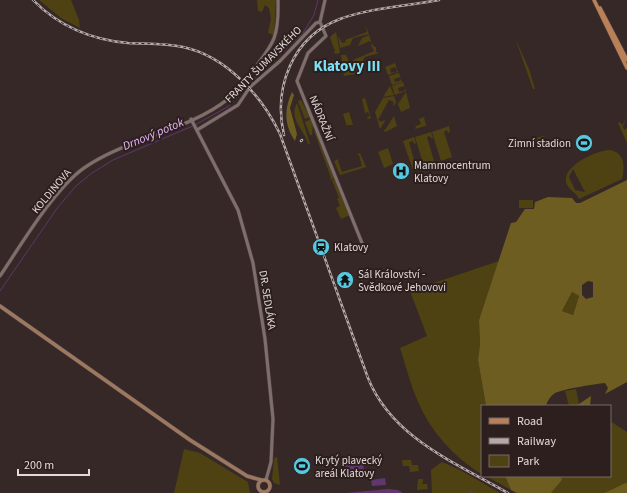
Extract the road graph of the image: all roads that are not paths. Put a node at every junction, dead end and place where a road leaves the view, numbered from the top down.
1 (278, 0) edge
2 (325, 0) edge
3 (595, 0) edge
4 (320, 22) junction
5 (627, 60) edge
6 (627, 68) edge
7 (192, 121) junction
8 (197, 130) junction
9 (364, 248) dead end
10 (0, 276) edge
11 (0, 306) edge
12 (247, 476) junction
13 (261, 480) junction
14 (266, 480) junction
15 (258, 485) junction
16 (268, 491) edge
17 (264, 492) edge

1 - 7 street, KOLDINOVA
2 - 4 street, NÁDRAŽNÍ
3 - 5 main road
3 - 6 main road
4 - 8 street, FRANTY ŠUMAVSKÉHO
4 - 9 street, NÁDRAŽNÍ
7 - 8 street, DR. SEDLÁKA
7 - 10 street, KOLDINOVA
8 - 14 street, DR. SEDLÁKA
11 - 12 main road
12 - 13 main road
12 - 15 main road, DR. SEDLÁKA
13 - 14 main road
13 - 15 main road
14 - 16 main road, DR. SEDLÁKA
15 - 17 main road, DR. SEDLÁKA
16 - 17 main road, DR. SEDLÁKA

